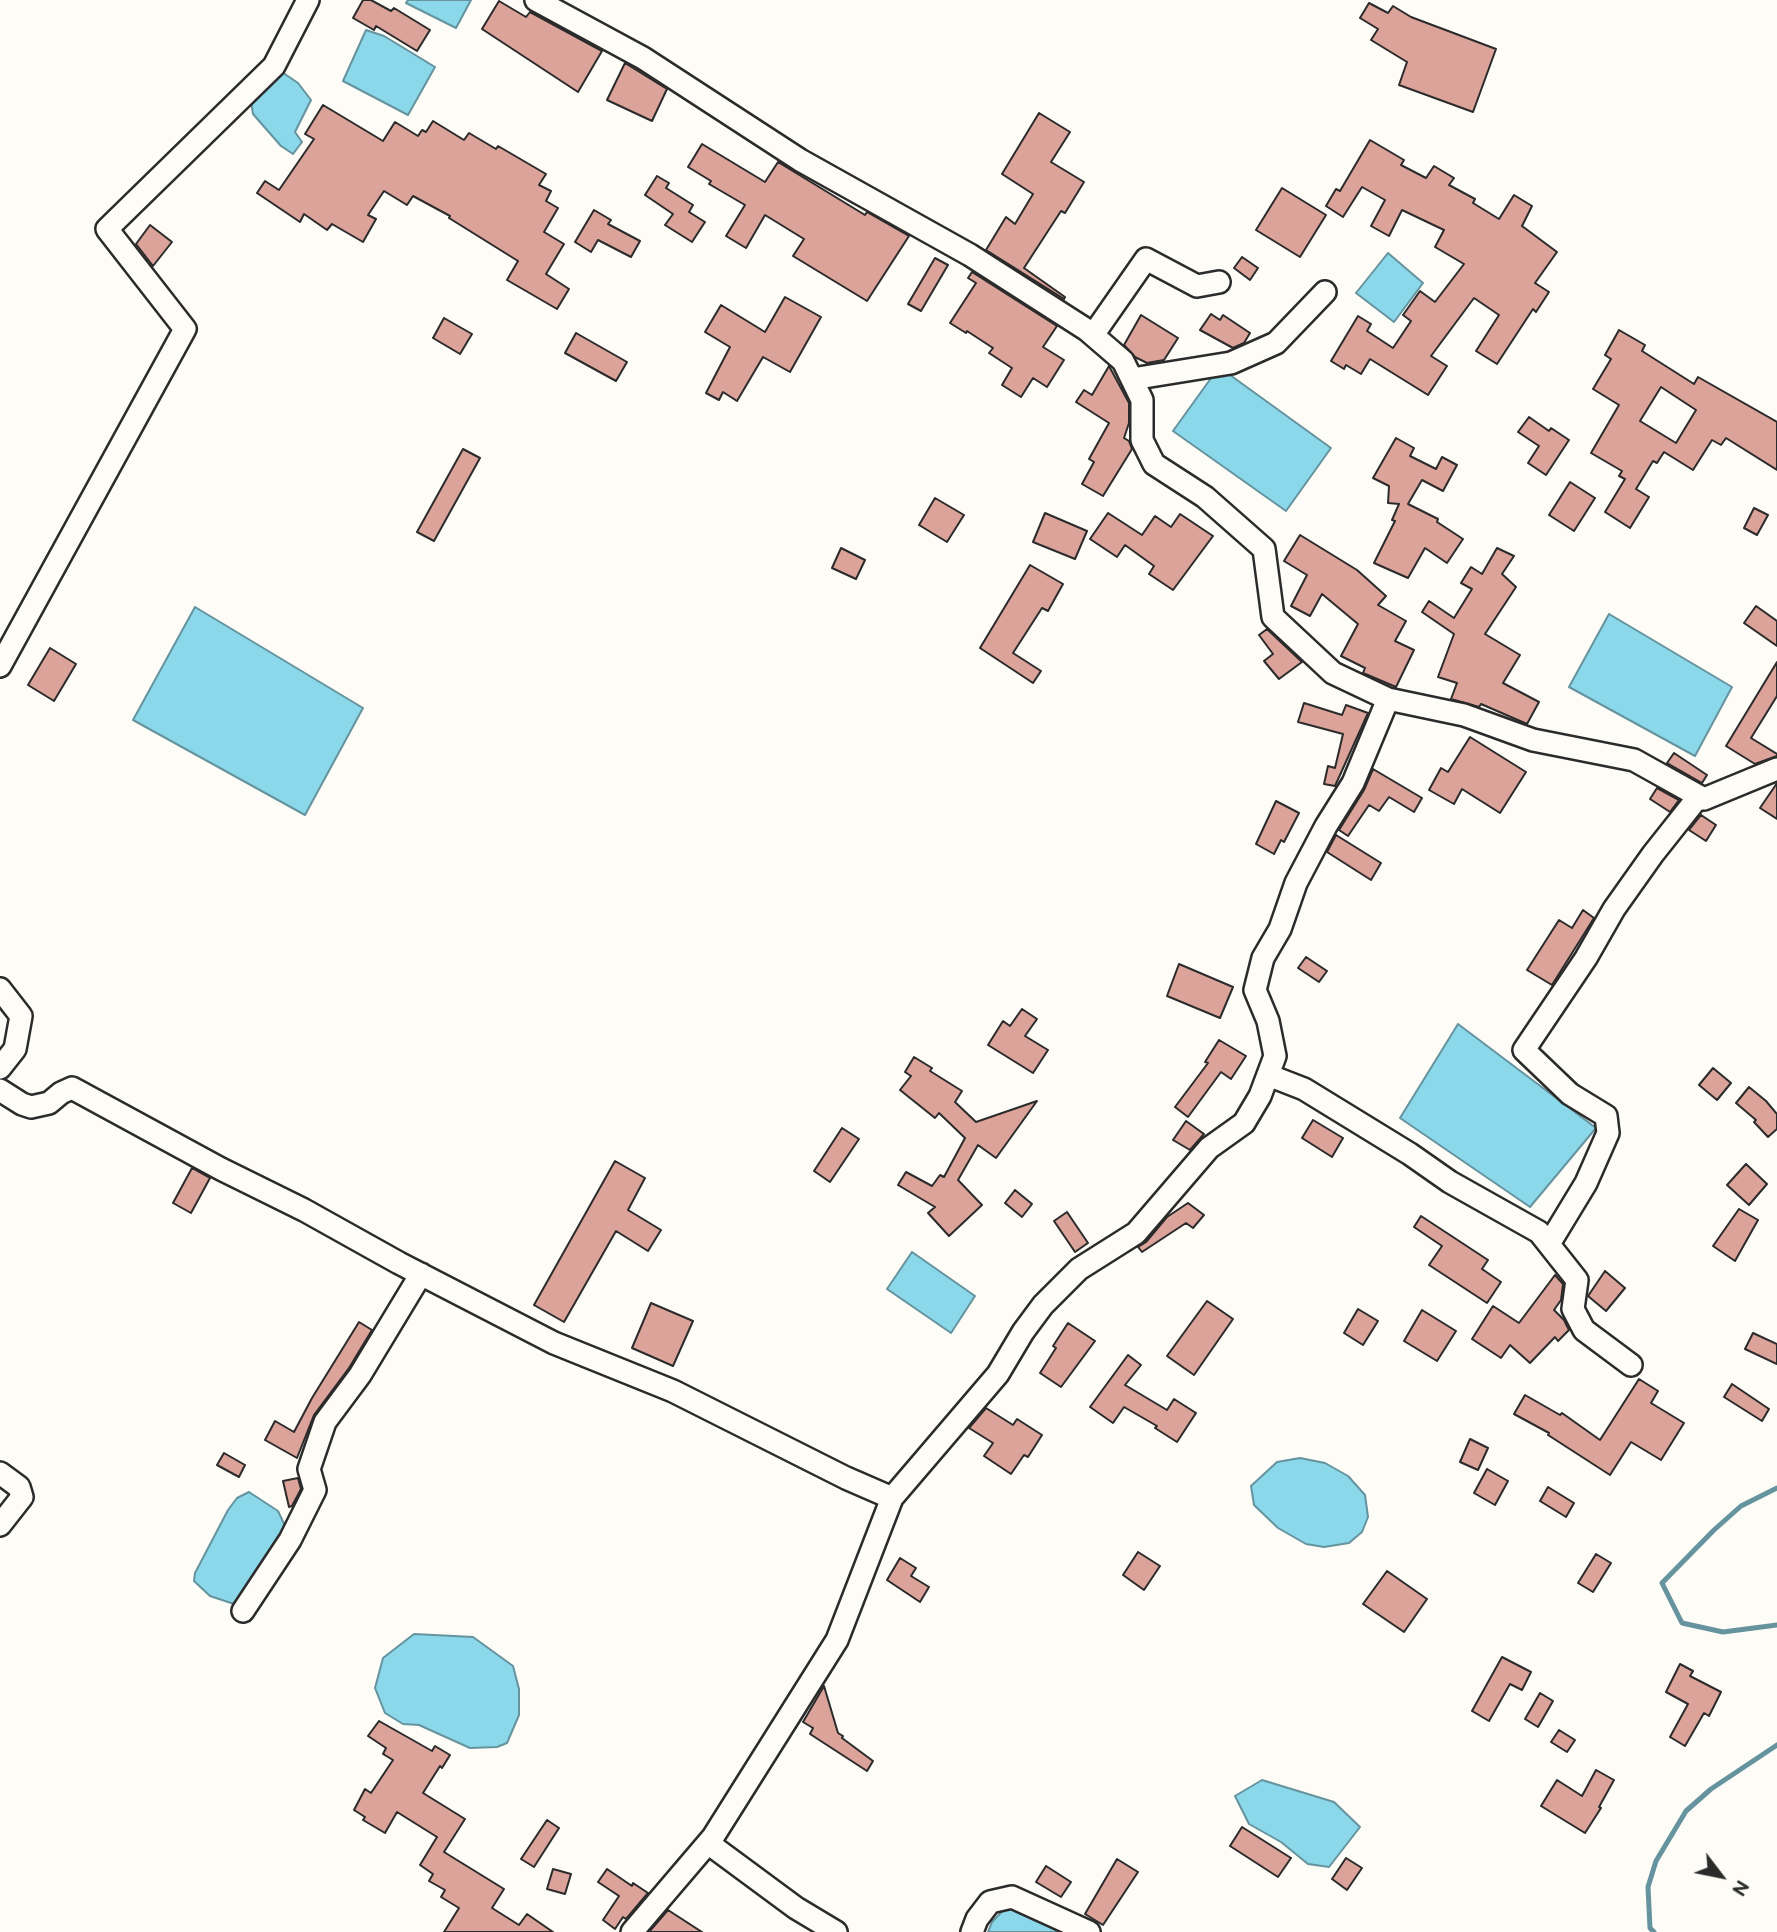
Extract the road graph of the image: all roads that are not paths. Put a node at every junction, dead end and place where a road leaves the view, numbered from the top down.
1 (308, 0) edge
2 (536, 0) edge
3 (1219, 282) dead end
4 (1325, 292) dead end
5 (1093, 335) junction
6 (1132, 379) junction
7 (0, 666) edge
8 (1388, 699) junction
9 (1777, 769) edge
10 (1699, 796) junction
11 (0, 989) edge
12 (0, 1068) edge
13 (1268, 1075) junction
14 (0, 1090) edge
15 (1549, 1244) junction
16 (421, 1274) junction
17 (1631, 1365) dead end
18 (0, 1473) edge
19 (892, 1498) junction
20 (0, 1525) edge
21 (243, 1611) dead end
22 (708, 1843) junction
23 (632, 1932) edge
24 (835, 1932) edge
25 (972, 1932) edge
26 (1089, 1932) edge

1 - 7 street
2 - 5 street
3 - 5 street
4 - 6 street
5 - 6 street
6 - 8 street
8 - 10 street
8 - 13 street
9 - 10 street
10 - 15 street
11 - 12 street
13 - 15 street
13 - 19 street
14 - 16 street
15 - 17 street
16 - 19 street
16 - 21 street
18 - 20 street
19 - 22 street
22 - 23 street
22 - 24 street
25 - 26 street

